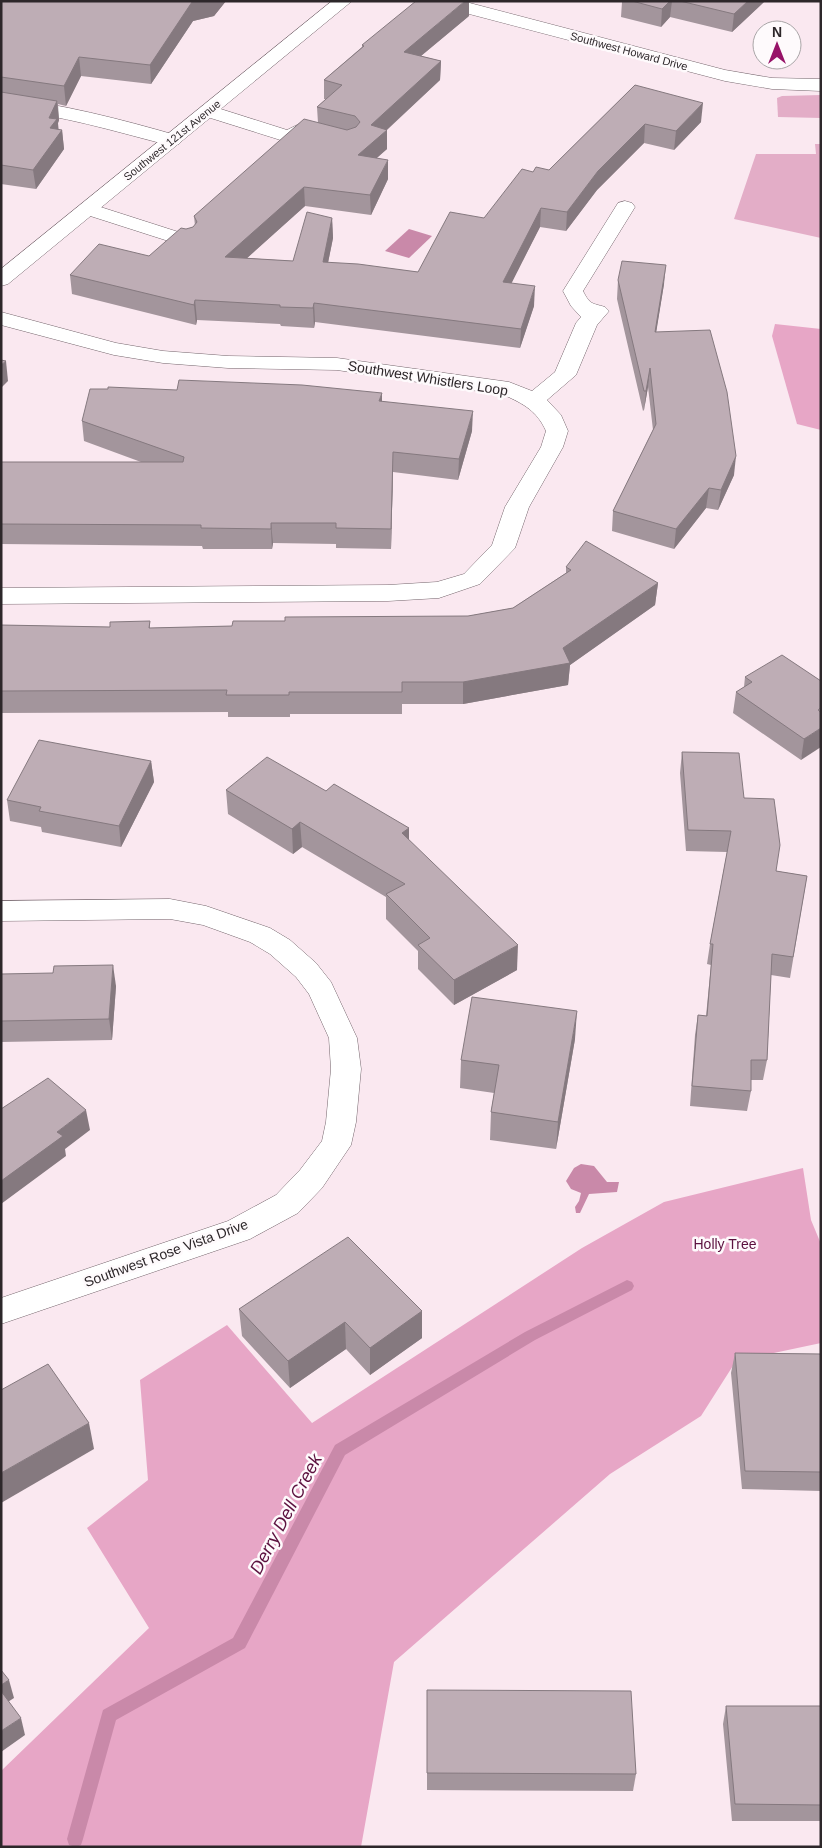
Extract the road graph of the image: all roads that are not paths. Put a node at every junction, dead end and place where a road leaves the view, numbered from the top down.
1 (342, 1) edge
2 (441, 1) edge
3 (821, 85) edge
4 (1, 103) edge
5 (208, 111) junction
6 (338, 139) edge
7 (172, 140) junction
8 (624, 207) dead end
9 (88, 209) junction
10 (187, 241) edge
11 (1, 280) edge
12 (1, 318) edge
13 (534, 400) junction
14 (1, 596) edge
15 (1, 911) edge
16 (1, 1311) edge

1 - 5 street, Southwest 121st Avenue
2 - 3 street, Southwest Howard Drive
4 - 7 street
5 - 6 street
5 - 7 street, Southwest 121st Avenue
7 - 9 street, Southwest 121st Avenue
8 - 13 street
9 - 10 street
9 - 11 street, Southwest 121st Avenue
12 - 13 street, Southwest Whistlers Loop
13 - 14 street, Southwest Whistlers Loop
15 - 16 street, Southwest Rose Vista Drive

